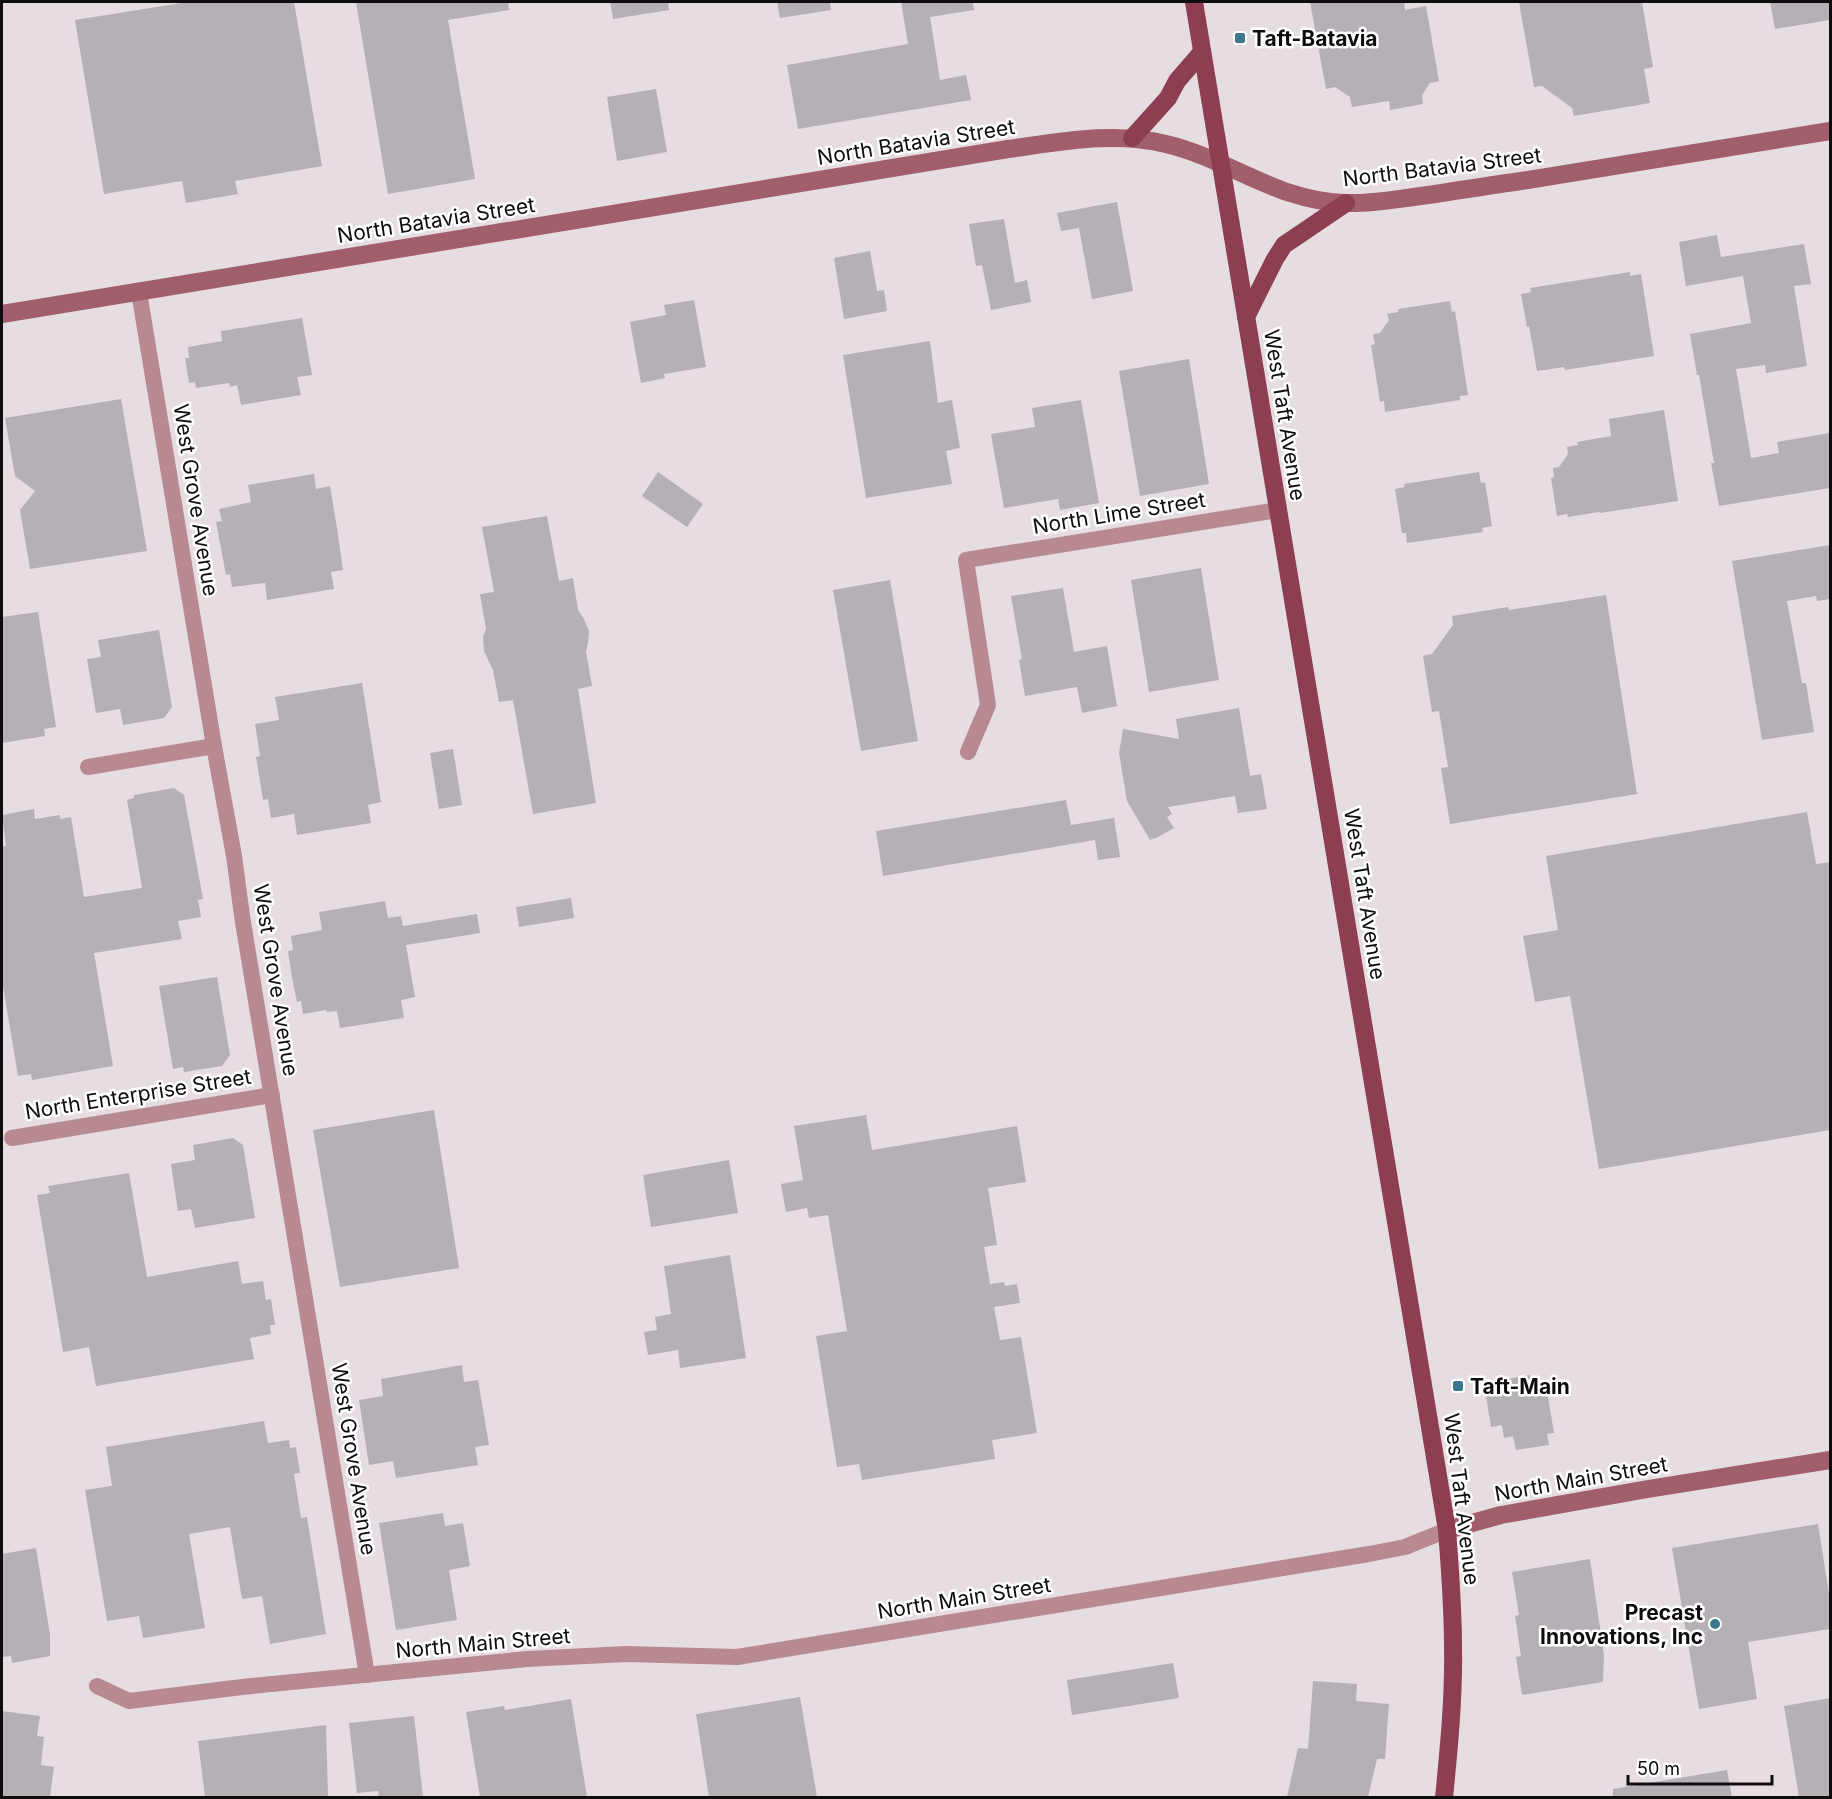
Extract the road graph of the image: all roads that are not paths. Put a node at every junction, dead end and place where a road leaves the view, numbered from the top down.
1 (1194, 2) edge
2 (1202, 52) junction
3 (1830, 131) edge
4 (1132, 138) junction
5 (1221, 164) junction
6 (1346, 204) junction
7 (139, 292) junction
8 (2, 314) edge
9 (1246, 317) junction
10 (1278, 510) junction
11 (214, 746) junction
12 (968, 752) dead end
13 (88, 767) dead end
14 (272, 1095) junction
15 (12, 1138) dead end
16 (1830, 1460) edge
17 (1447, 1530) junction
18 (367, 1676) junction
19 (97, 1686) dead end
20 (1444, 1797) edge

1 - 2 main road, West Taft Avenue
2 - 4 main road
2 - 5 main road, West Taft Avenue
3 - 6 main road, North Batavia Street
4 - 5 main road, North Batavia Street
4 - 7 main road, North Batavia Street
5 - 6 main road, North Batavia Street
5 - 9 main road, West Taft Avenue
6 - 9 main road
7 - 8 main road, North Batavia Street
7 - 11 street, West Grove Avenue
9 - 10 main road, West Taft Avenue
10 - 12 street, North Lime Street
10 - 17 main road, West Taft Avenue
11 - 13 street
11 - 14 street, West Grove Avenue
14 - 15 street, North Enterprise Street
14 - 18 street, West Grove Avenue
16 - 17 main road, North Main Street
17 - 18 street, North Main Street
17 - 20 main road, West Taft Avenue
18 - 19 street, North Main Street

